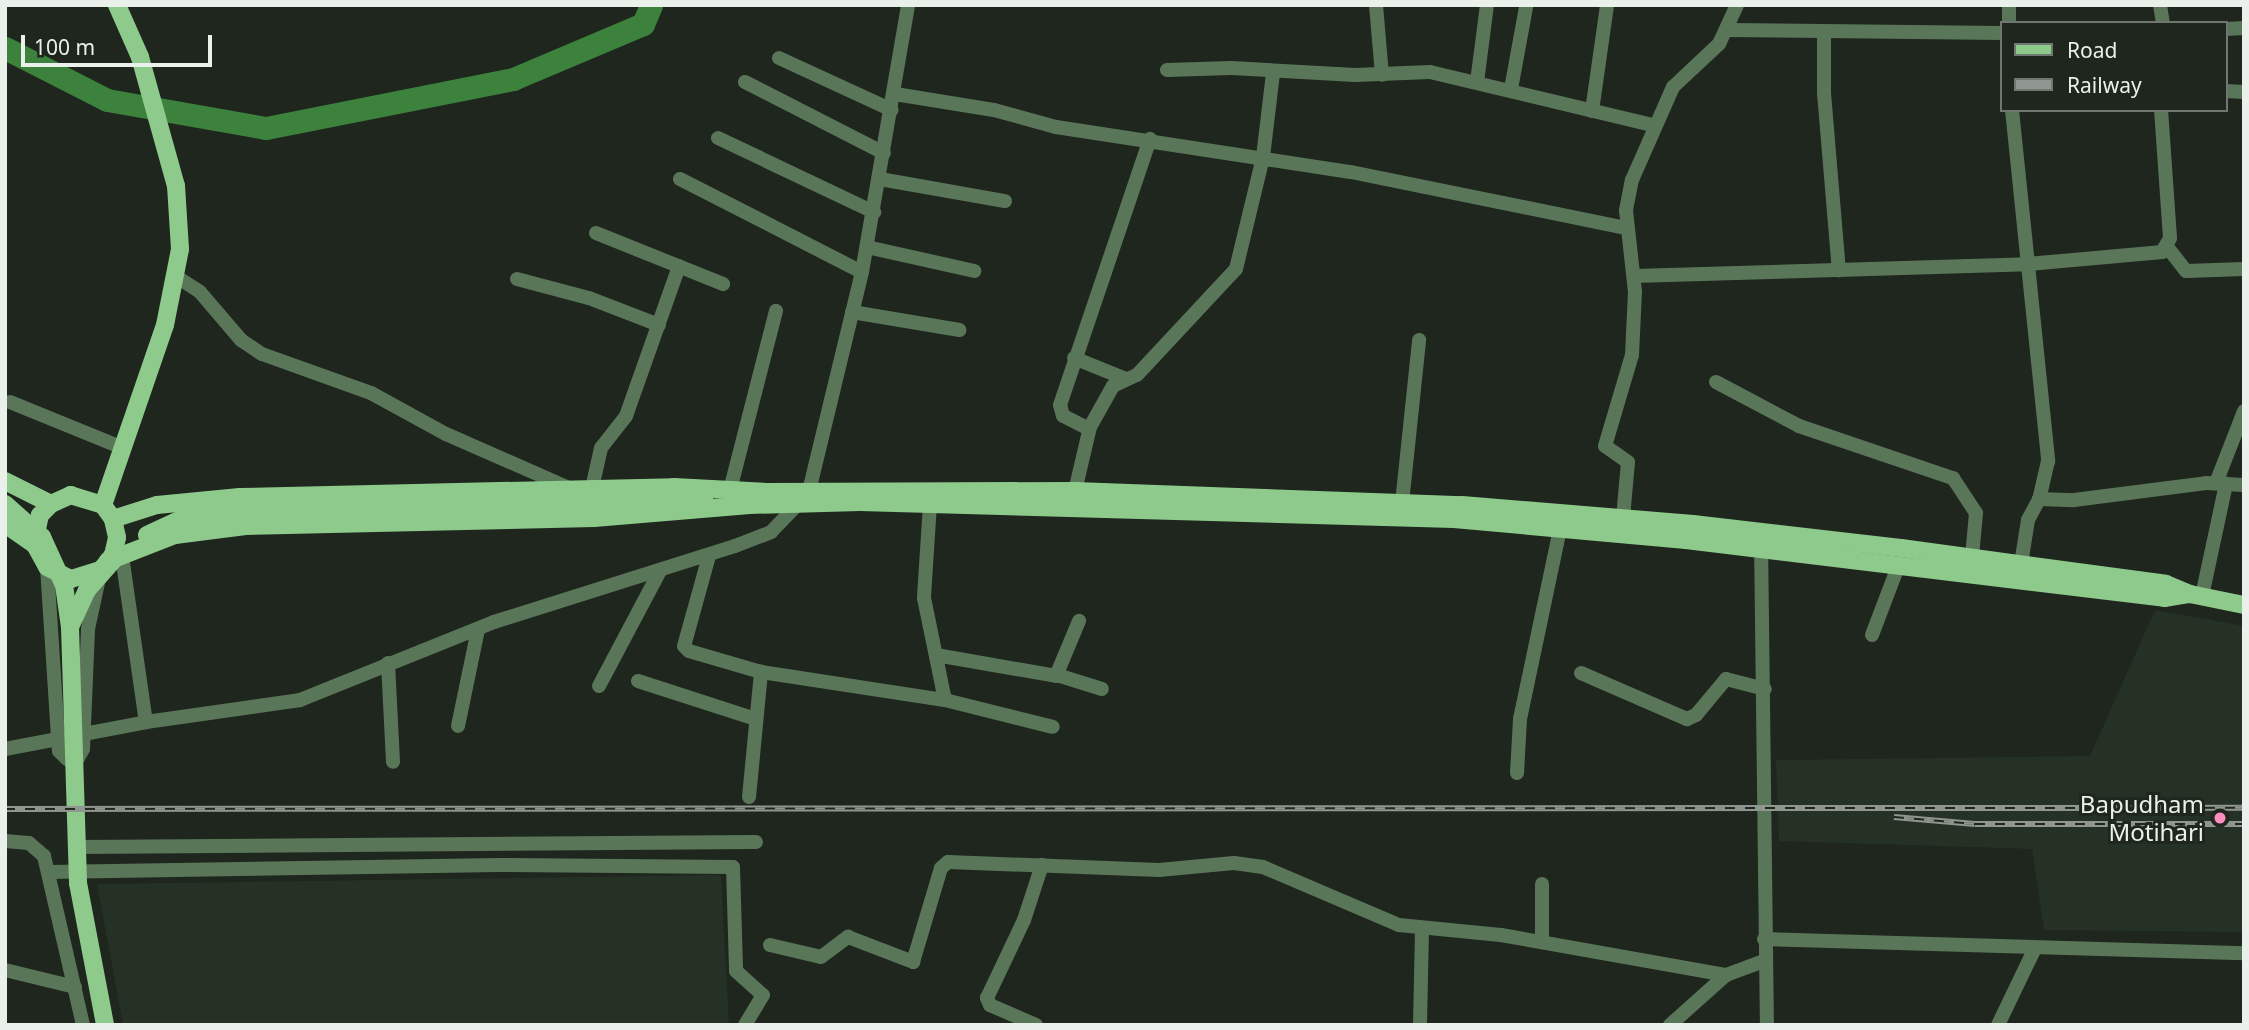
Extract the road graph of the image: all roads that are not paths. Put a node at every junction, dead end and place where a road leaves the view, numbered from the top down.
1 (117, 5) edge
2 (908, 5) edge
3 (1376, 5) edge
4 (1487, 5) edge
5 (1607, 5) edge
6 (1737, 5) edge
7 (1527, 7) dead end
8 (1726, 30) junction
9 (1824, 33) junction
10 (2000, 33) edge
11 (779, 58) dead end
12 (1167, 70) dead end
13 (1273, 73) junction
14 (1382, 75) junction
15 (745, 82) dead end
16 (1477, 82) junction
17 (1511, 89) junction
18 (895, 94) junction
19 (892, 110) junction
20 (1592, 111) junction
21 (2012, 112) edge
22 (2161, 112) edge
23 (1653, 125) junction
24 (718, 138) dead end
25 (1150, 139) junction
26 (884, 153) junction
27 (1263, 157) junction
28 (880, 178) junction
29 (680, 179) dead end
30 (1005, 201) dead end
31 (874, 212) junction
32 (1626, 228) junction
33 (596, 233) dead end
34 (867, 247) junction
35 (2168, 248) junction
36 (2028, 264) junction
37 (679, 266) junction
38 (2244, 269) edge
39 (1839, 270) junction
40 (974, 271) dead end
41 (862, 272) junction
42 (177, 276) junction
43 (1634, 276) junction
44 (517, 279) dead end
45 (723, 284) dead end
46 (776, 311) dead end
47 (852, 312) junction
48 (659, 325) junction
49 (959, 330) dead end
50 (1419, 340) dead end
51 (1074, 358) junction
52 (1126, 379) junction
53 (1716, 383) dead end
54 (10, 402) dead end
55 (2244, 411) edge
56 (1089, 429) junction
57 (123, 448) junction
58 (5, 481) edge
59 (2221, 484) junction
60 (2244, 485) edge
61 (592, 488) junction
62 (571, 489) junction
63 (724, 489) junction
64 (1075, 491) junction
65 (803, 497) junction
66 (2039, 499) junction
67 (700, 500) junction
68 (1402, 503) junction
69 (5, 504) edge
70 (51, 504) junction
71 (930, 504) junction
72 (720, 509) junction
73 (108, 512) junction
74 (1623, 518) junction
75 (5, 524) edge
76 (1560, 529) junction
77 (1760, 532) junction
78 (35, 545) junction
79 (1761, 551) junction
80 (709, 556) junction
81 (1972, 557) junction
82 (111, 562) junction
83 (1899, 564) junction
84 (2021, 564) junction
85 (47, 567) junction
86 (660, 571) junction
87 (2196, 595) junction
88 (2244, 605) edge
89 (1079, 621) dead end
90 (70, 627) junction
91 (478, 629) junction
92 (1872, 635) dead end
93 (936, 655) junction
94 (388, 663) junction
95 (761, 671) junction
96 (1581, 673) dead end
97 (1058, 675) junction
98 (638, 681) dead end
99 (598, 686) dead end
100 (1102, 689) dead end
101 (1765, 689) junction
102 (945, 701) junction
103 (756, 719) junction
104 (146, 722) junction
105 (458, 726) dead end
106 (1053, 727) dead end
107 (83, 734) junction
108 (58, 740) junction
109 (5, 749) edge
110 (393, 762) dead end
111 (1517, 772) dead end
112 (749, 797) dead end
113 (5, 841) edge
114 (757, 842) dead end
115 (76, 847) junction
116 (1042, 865) junction
117 (48, 872) junction
118 (1542, 884) dead end
119 (1422, 929) junction
120 (1764, 939) junction
121 (1542, 942) junction
122 (770, 945) dead end
123 (2035, 948) junction
124 (2244, 953) edge
125 (1764, 961) junction
126 (5, 970) edge
127 (1726, 975) junction
128 (75, 987) junction
129 (83, 1025) edge
130 (104, 1025) edge
131 (744, 1025) edge
132 (1036, 1025) edge
133 (1420, 1025) edge
134 (1670, 1025) edge
135 (1766, 1025) edge
136 (1998, 1025) edge

1 - 42 main road
2 - 18 street
3 - 14 street
4 - 16 street
5 - 20 street
6 - 8 street
7 - 17 street
8 - 9 street
8 - 23 street
9 - 10 street
9 - 39 street
11 - 19 street
12 - 13 street
13 - 14 street
13 - 27 street
14 - 16 street
15 - 26 street
16 - 17 street
17 - 20 street
18 - 19 street
18 - 25 street
19 - 26 street
20 - 23 street
21 - 36 street
22 - 35 street
23 - 32 street
24 - 31 street
25 - 27 street
25 - 51 street
26 - 28 street
27 - 32 street
27 - 52 street
28 - 30 street
28 - 31 street
29 - 41 street
31 - 34 street
32 - 43 street
33 - 37 street
34 - 40 street
34 - 41 street
35 - 36 street
35 - 38 street
36 - 39 street
36 - 66 street
37 - 45 street
37 - 48 street
39 - 43 street
41 - 47 street
42 - 57 main road
42 - 62 street
43 - 74 street
44 - 48 street
46 - 63 street
47 - 49 street
47 - 65 street
48 - 61 street
50 - 68 street
51 - 52 street
51 - 56 street
52 - 56 street
53 - 81 street
54 - 57 street
55 - 59 street
56 - 64 street
57 - 73 main road
58 - 70 main road
59 - 60 street
59 - 66 street
59 - 87 street
61 - 62 main road
61 - 63 main road
62 - 73 main road
63 - 65 main road
63 - 67 main road
64 - 65 main road
64 - 68 main road
65 - 71 main road
65 - 72 main road
65 - 80 street
66 - 84 street
67 - 72 main road
67 - 90 main road
68 - 74 main road
69 - 90 main road
70 - 73 main road
70 - 78 main road
71 - 76 main road
71 - 93 street
72 - 82 main road
73 - 82 main road
74 - 77 main road
75 - 78 main road
76 - 79 main road
76 - 111 street
77 - 79 street
77 - 81 main road
78 - 85 main road
79 - 83 main road
79 - 101 street
80 - 86 street
80 - 95 street
81 - 84 main road
82 - 85 main road
82 - 104 street
82 - 107 street
83 - 87 main road
83 - 92 street
84 - 87 main road
85 - 108 street
86 - 91 street
86 - 99 street
87 - 88 main road
89 - 97 street
90 - 115 main road
91 - 94 street
91 - 105 street
93 - 97 street
93 - 102 street
94 - 104 street
94 - 110 street
95 - 102 street
95 - 103 street
96 - 101 street
97 - 100 street
98 - 103 street
101 - 120 street
102 - 106 street
103 - 112 street
104 - 107 street
107 - 108 street
107 - 108 street
108 - 109 street
113 - 117 street
114 - 115 street
115 - 130 main road
116 - 119 street
116 - 122 street
116 - 132 street
117 - 128 street
117 - 131 street
118 - 121 street
119 - 121 street
119 - 133 street
120 - 123 street
120 - 125 street
121 - 127 street
123 - 124 street
123 - 136 street
125 - 127 street
125 - 135 street
126 - 128 street
127 - 134 street
128 - 129 street

